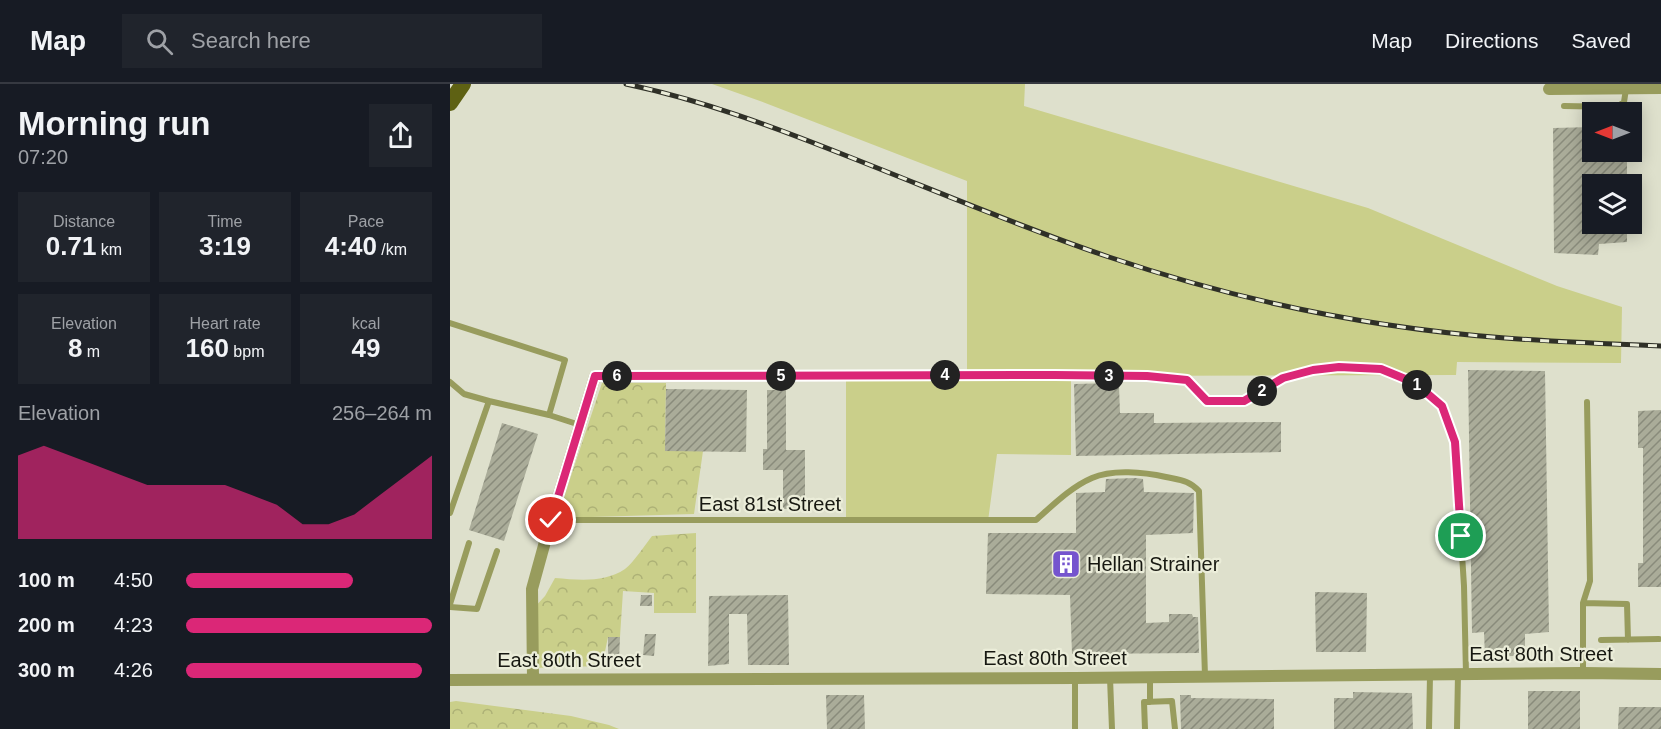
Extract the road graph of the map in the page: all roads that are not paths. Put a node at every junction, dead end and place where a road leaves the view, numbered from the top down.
1 (464, 84) edge
2 (1661, 88) edge
3 (1550, 89) dead end
4 (1626, 89) junction
5 (450, 103) edge
6 (1564, 106) dead end
7 (450, 323) edge
8 (595, 376) joint
9 (450, 382) edge
10 (489, 401) junction
11 (1587, 402) dead end
12 (549, 415) junction
13 (580, 425) junction
14 (450, 513) edge
15 (551, 520) junction
16 (469, 543) dead end
17 (497, 551) dead end
18 (1583, 603) junction
19 (450, 605) edge
20 (1659, 639) dead end
21 (1601, 640) dead end
22 (1628, 640) junction
23 (1583, 673) junction
24 (1430, 674) junction
25 (1462, 674) junction
26 (1661, 674) edge
27 (1205, 676) junction
28 (1110, 677) junction
29 (1150, 677) junction
30 (1075, 678) junction
31 (533, 679) junction
32 (450, 680) edge
33 (1150, 702) junction
34 (1075, 729) edge
35 (1112, 729) edge
36 (1144, 729) edge
37 (1174, 729) edge
38 (1429, 729) edge
39 (1457, 729) edge

1 - 5 main road
2 - 4 street
3 - 4 street
4 - 6 lane
7 - 12 lane
8 - 13 street
8 - 25 lane
9 - 10 lane
10 - 12 lane
10 - 14 lane
11 - 18 lane
12 - 13 lane
13 - 15 street
15 - 27 lane, East 81st Street
15 - 31 street
16 - 19 lane
17 - 19 lane
18 - 22 lane
18 - 23 lane
20 - 22 lane
21 - 22 lane
23 - 25 street, East 80th Street
23 - 26 street, East 80th Street
24 - 25 street, East 80th Street
24 - 27 street, East 80th Street
24 - 38 lane
25 - 39 lane
27 - 29 street, East 80th Street
28 - 29 street, East 80th Street
28 - 30 street, East 80th Street
28 - 35 lane
29 - 33 lane
30 - 31 street, East 80th Street
30 - 34 lane
31 - 32 street, East 80th Street
33 - 36 lane
33 - 37 lane

